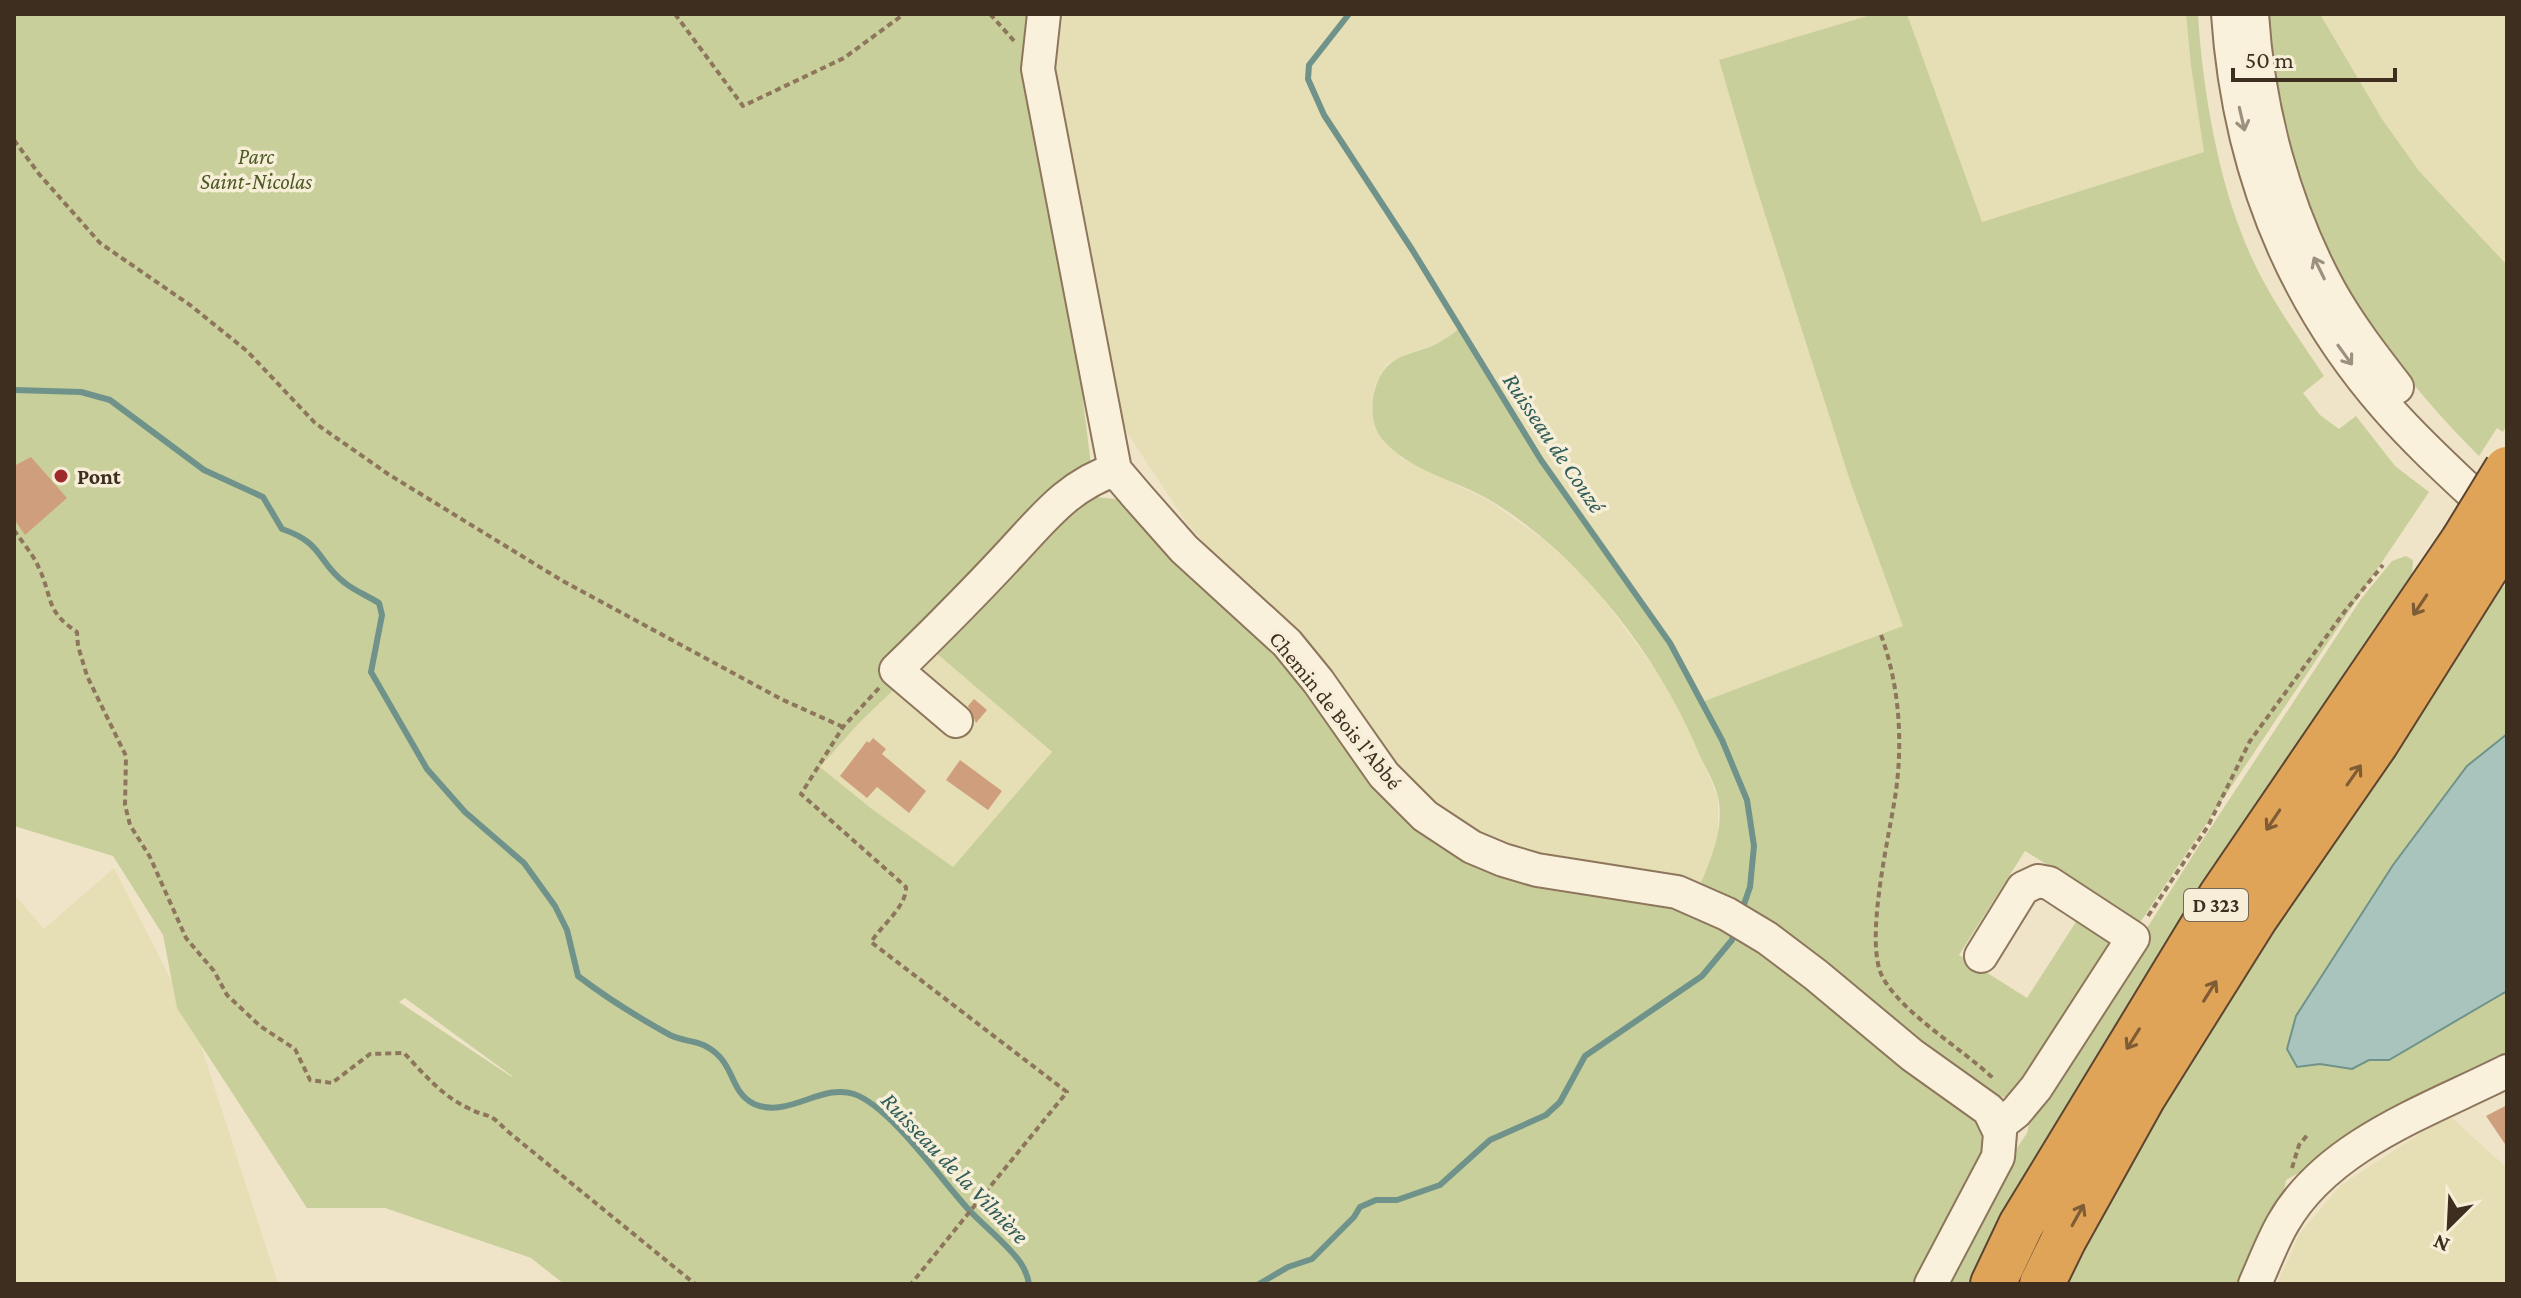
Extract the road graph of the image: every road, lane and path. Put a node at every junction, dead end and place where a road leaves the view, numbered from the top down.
1 (675, 14) edge
2 (904, 14) edge
3 (1044, 14) edge
4 (2228, 14) edge
5 (2252, 14) edge
6 (14, 140) edge
7 (2507, 469) edge
8 (1115, 470) junction
9 (2507, 502) edge
10 (2507, 525) edge
11 (14, 530) edge
12 (2486, 546) edge
13 (2383, 565) dead end
14 (1881, 635) dead end
15 (896, 670) junction
16 (956, 721) dead end
17 (843, 727) junction
18 (2133, 938) junction
19 (1981, 956) dead end
20 (2507, 1071) edge
21 (2007, 1119) junction
22 (695, 1284) edge
23 (911, 1284) edge
24 (1931, 1284) edge
25 (1993, 1284) edge
26 (2042, 1284) edge
27 (2255, 1284) edge

1 - 2 path
3 - 8 street
4 -> 10 street
9 -> 5 street
6 - 17 path
7 - 12 highway, D 323, bridge
8 - 15 street
8 - 21 street, Chemin de Bois l'Abbé
11 - 22 path
12 -> 25 highway, D 323
26 -> 12 highway, D 323
13 - 18 path
14 - 21 path
15 - 16 street
15 - 17 path
17 - 23 path
18 - 19 street
18 - 21 street
20 - 27 street
21 - 24 street

